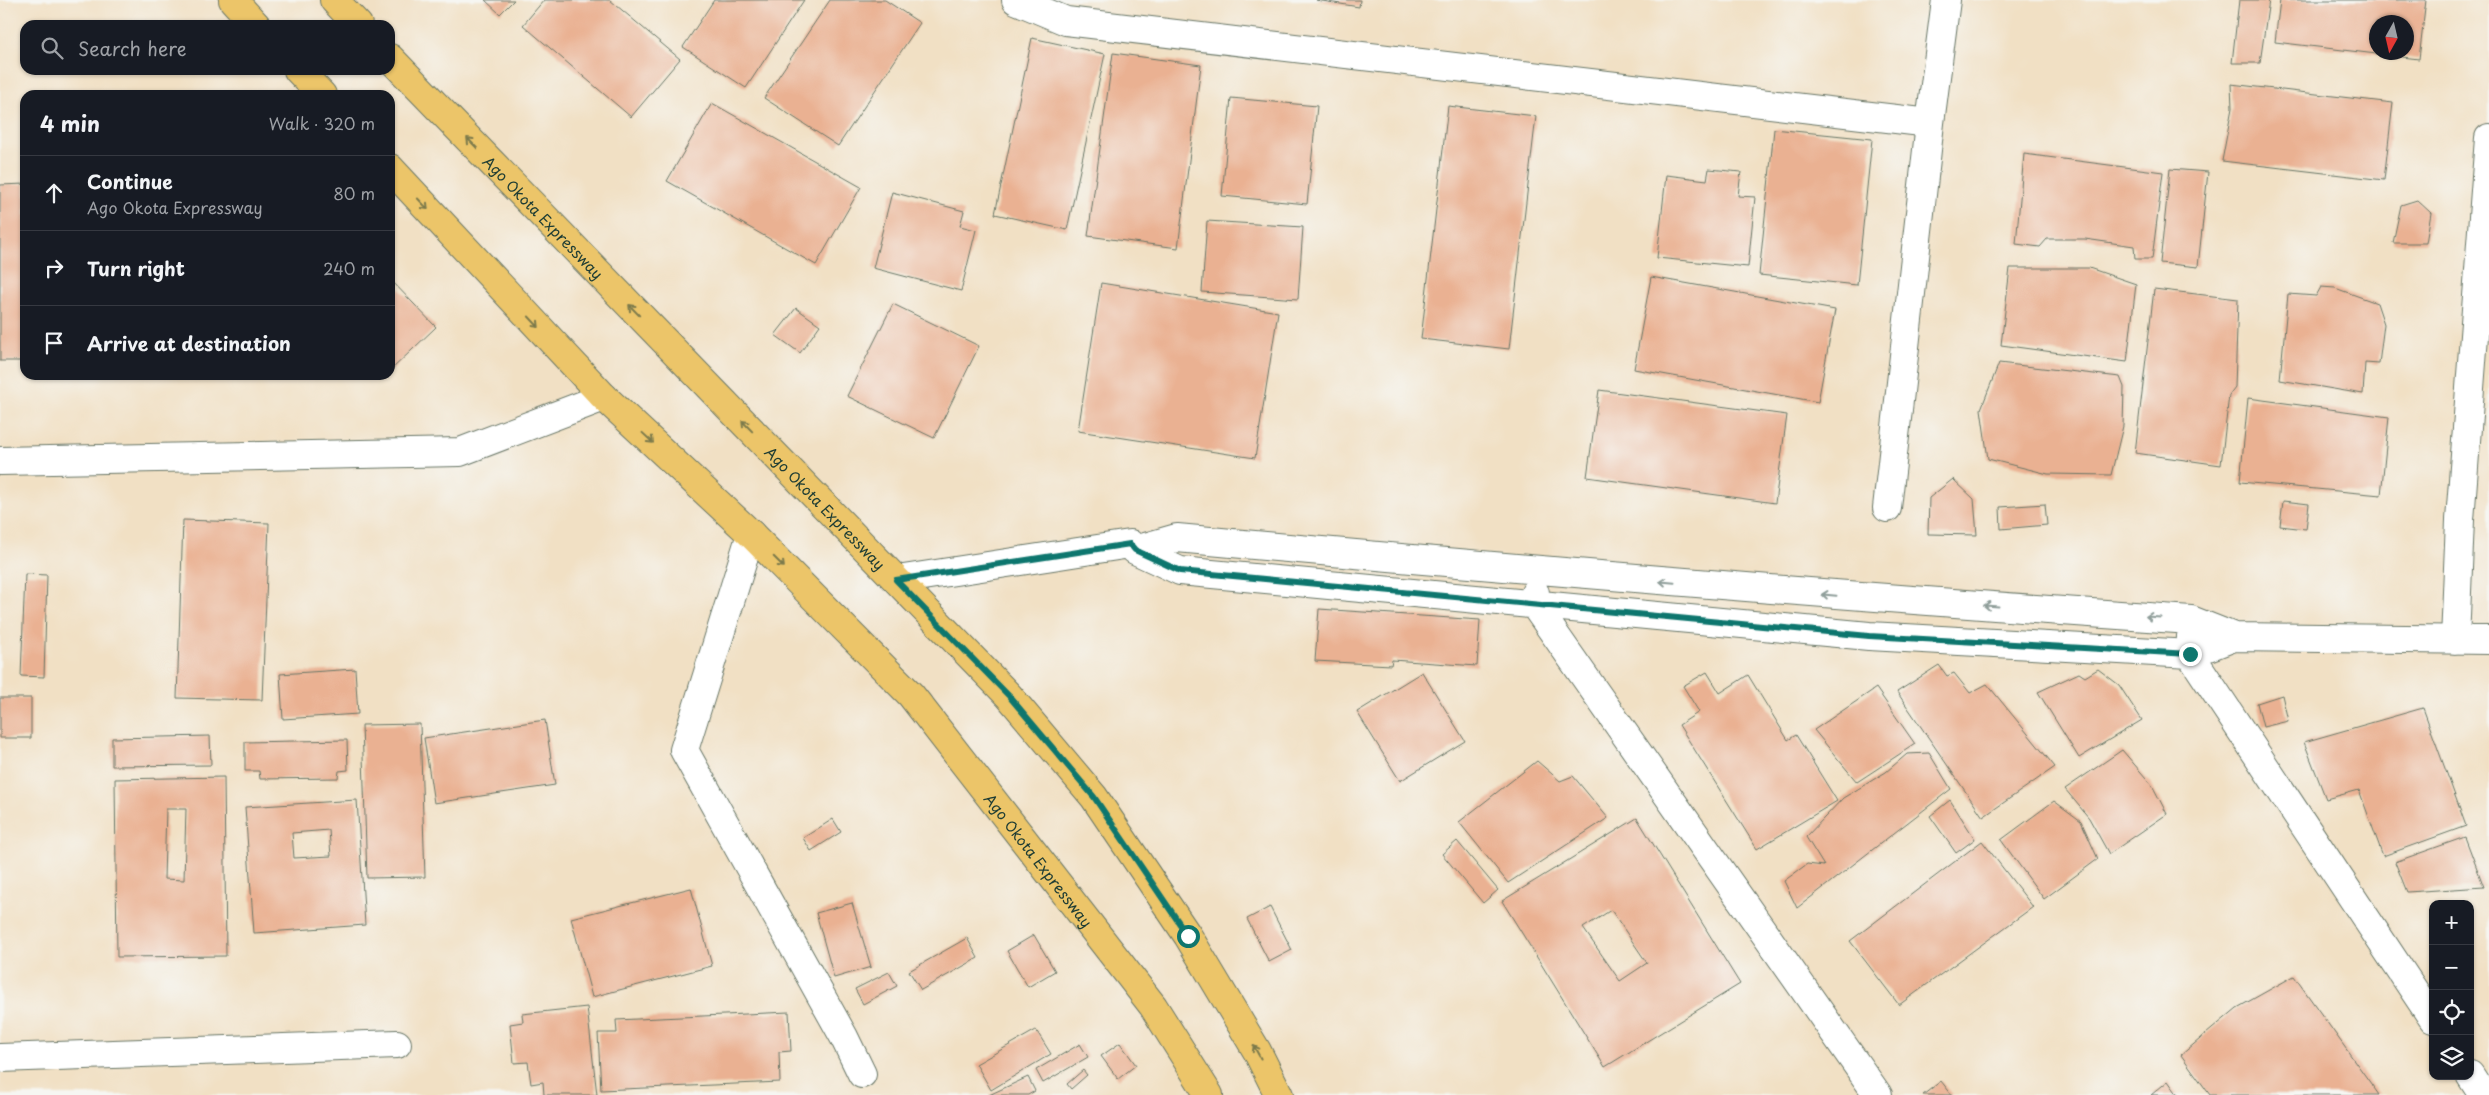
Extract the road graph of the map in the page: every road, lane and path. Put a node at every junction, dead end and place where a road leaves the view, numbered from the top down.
1 (233, 0) edge
2 (334, 0) edge
3 (1016, 0) edge
4 (1946, 0) edge
5 (251, 20) edge
6 (353, 20) edge
7 (395, 63) edge
8 (303, 75) edge
9 (317, 90) edge
10 (1930, 123) junction
11 (2489, 138) edge
12 (395, 173) edge
13 (604, 397) junction
14 (0, 461) edge
15 (1887, 508) dead end
16 (751, 534) junction
17 (1135, 550) junction
18 (1537, 571) junction
19 (896, 580) junction
20 (1534, 606) junction
21 (2191, 620) junction
22 (2234, 637) junction
23 (2455, 640) junction
24 (2489, 640) edge
25 (2190, 654) junction
26 (2429, 1013) edge
27 (398, 1044) dead end
28 (0, 1058) edge
29 (862, 1074) dead end
30 (2473, 1080) edge
31 (1209, 1095) edge
32 (1279, 1095) edge
33 (1878, 1095) edge
34 (2483, 1095) edge

1 - 5 main road
2 - 6 main road
3 - 10 street
4 - 10 street
19 -> 7 main road, Ago Okota Expressway
8 - 9 main road
10 - 15 street
11 - 23 street
12 -> 13 main road, Ago Okota Expressway
13 - 14 street
13 -> 16 main road, Ago Okota Expressway
16 - 29 street
16 -> 31 main road, Ago Okota Expressway
17 - 18 street
17 - 19 street
17 - 20 street
18 - 20 street
21 -> 18 street
32 -> 19 main road, Ago Okota Expressway
20 - 25 street
20 - 33 street
21 - 22 street
21 - 25 street
22 - 23 street
22 - 25 street
23 - 24 street
25 - 26 street
27 - 28 street
30 - 34 street

